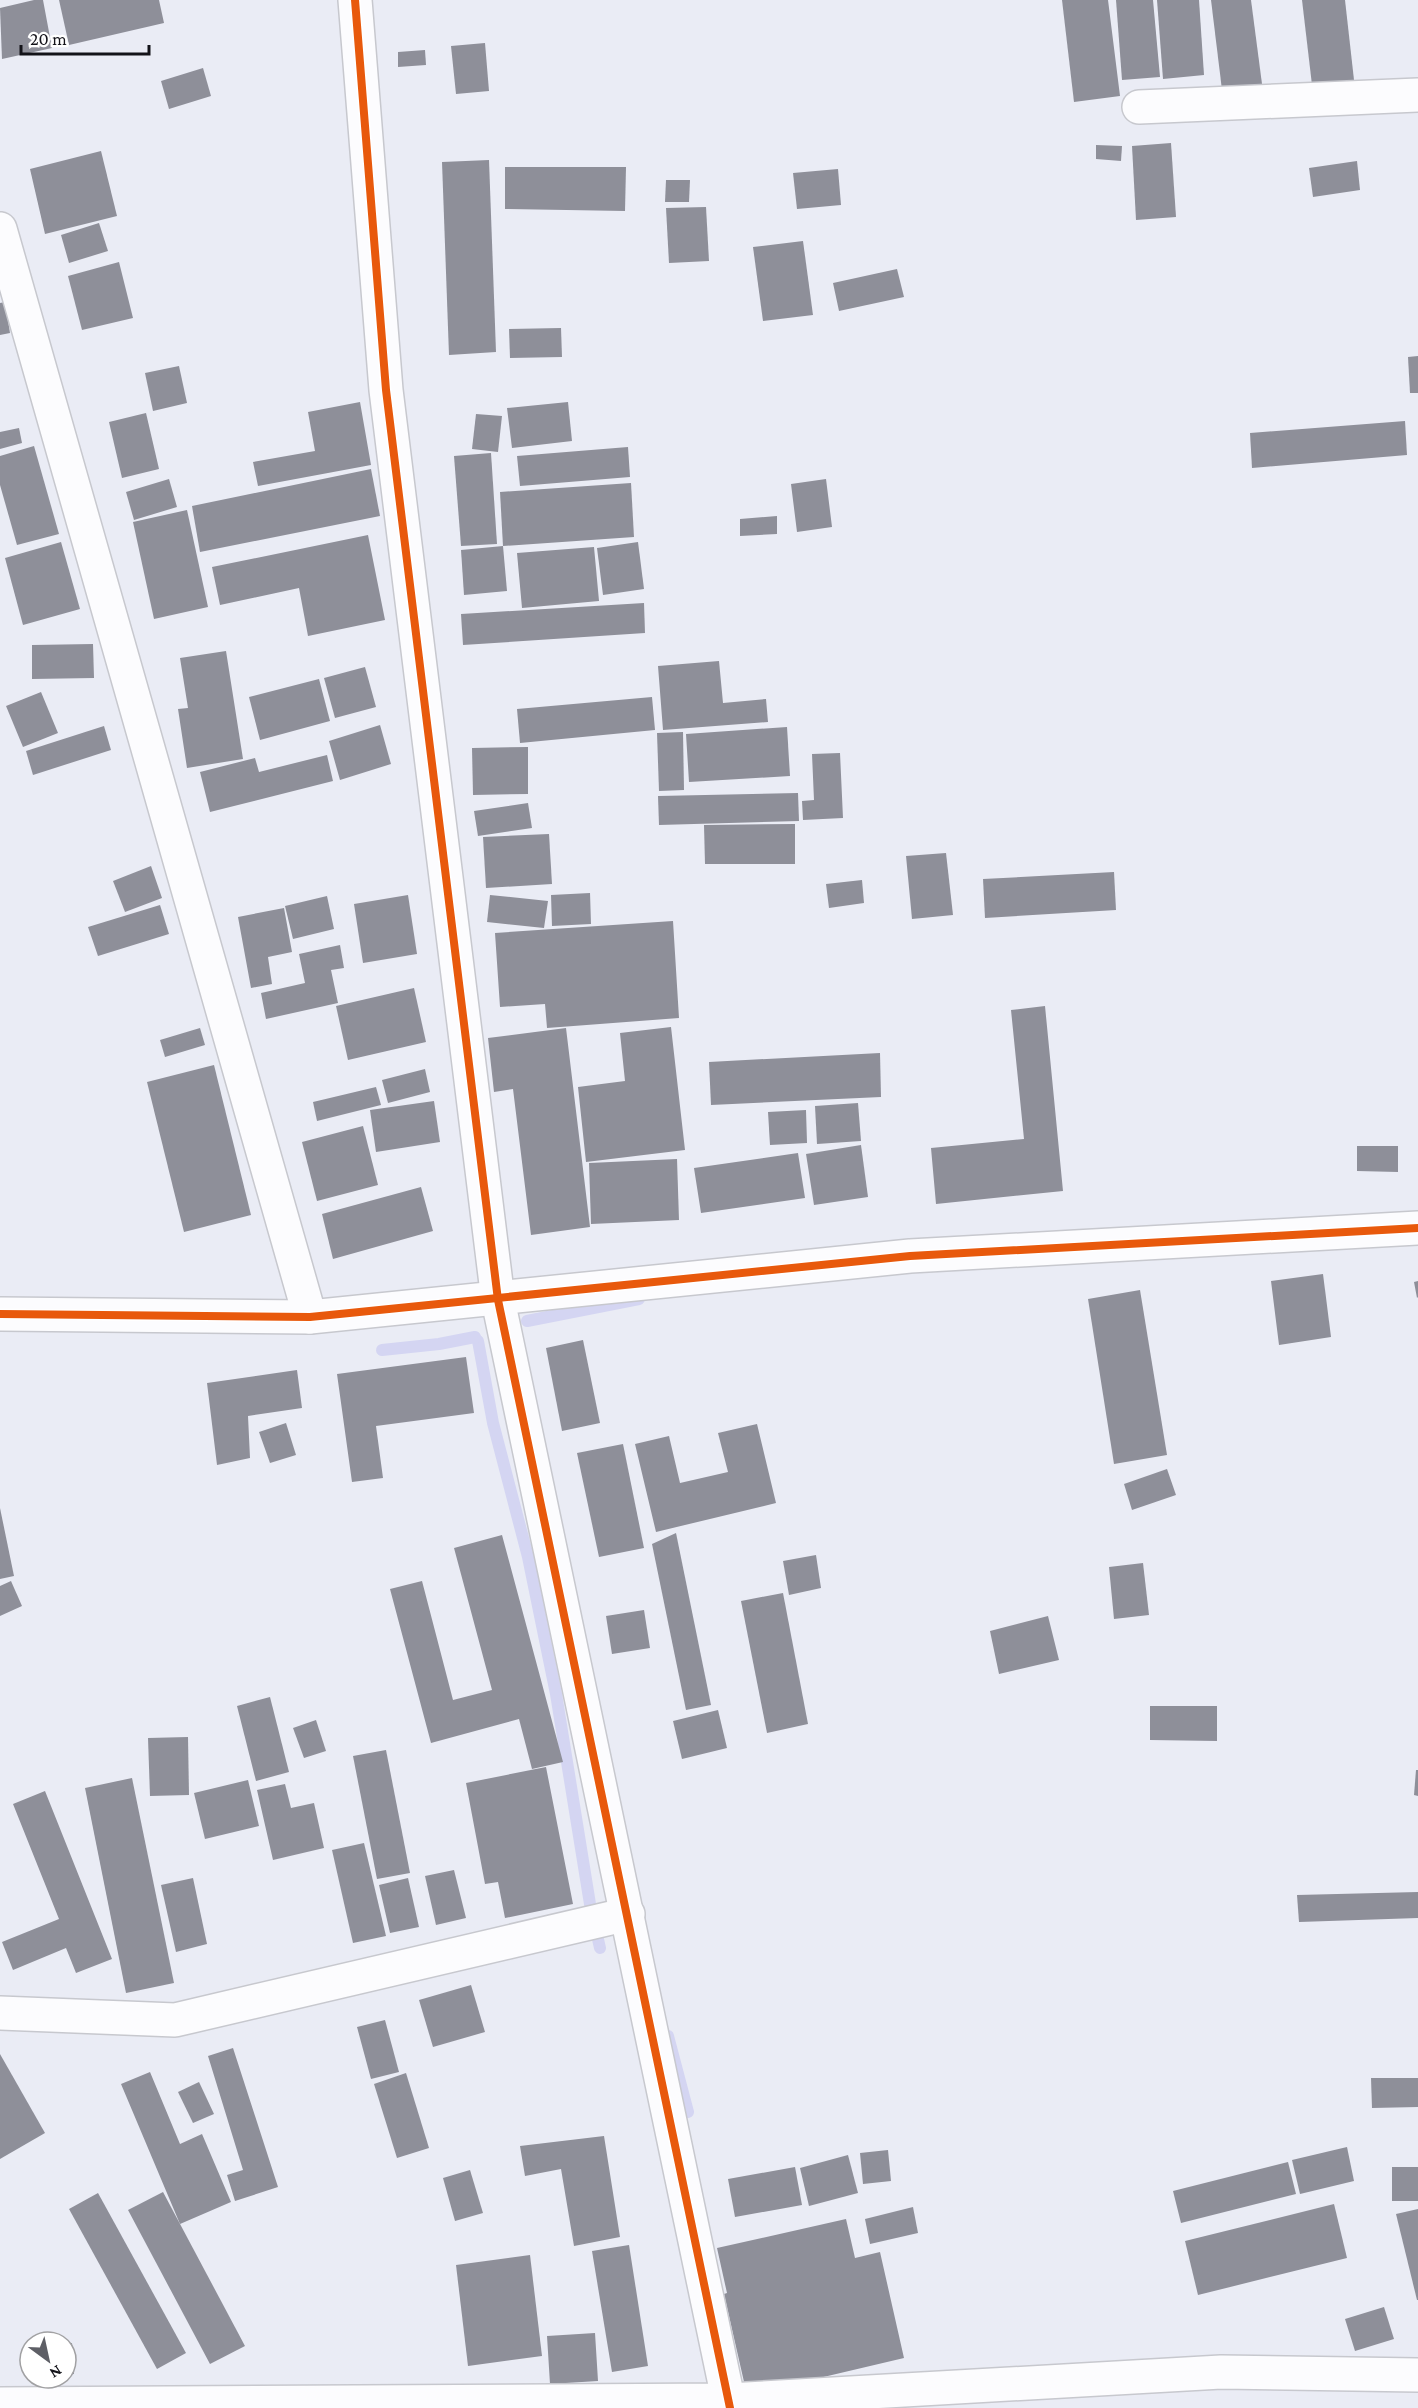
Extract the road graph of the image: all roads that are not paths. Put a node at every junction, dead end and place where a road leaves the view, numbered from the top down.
1 (355, 0) edge
2 (1418, 96) edge
3 (1139, 107) dead end
4 (0, 229) edge
5 (1418, 1228) edge
6 (498, 1300) junction
7 (0, 1314) edge
8 (310, 1317) junction
9 (628, 1914) junction
10 (0, 2013) edge
11 (1418, 2375) edge
12 (0, 2404) edge
13 (730, 2404) edge

1 - 6 street
2 - 3 street
4 - 8 street
5 - 6 street
6 - 8 street
6 - 9 street
7 - 8 street
9 - 10 street
9 - 13 street
11 - 13 street
12 - 13 street

